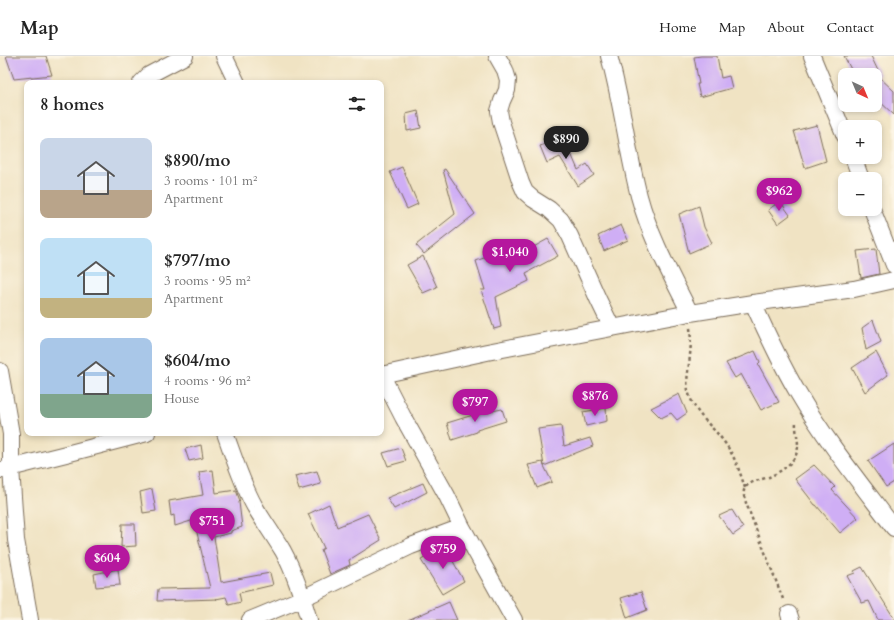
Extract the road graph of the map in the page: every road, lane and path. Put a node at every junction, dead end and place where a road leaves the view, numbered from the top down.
1 (185, 56) edge
2 (224, 56) edge
3 (498, 56) edge
4 (609, 56) edge
5 (812, 56) edge
6 (144, 80) edge
7 (236, 80) edge
8 (838, 120) edge
9 (875, 216) edge
10 (894, 265) edge
11 (894, 280) edge
12 (753, 303) junction
13 (690, 313) junction
14 (612, 328) junction
15 (0, 371) edge
16 (384, 374) edge
17 (384, 381) edge
18 (796, 419) dead end
19 (135, 436) edge
20 (226, 436) edge
21 (5, 469) edge
22 (745, 488) junction
23 (462, 527) junction
24 (894, 528) edge
25 (303, 598) junction
26 (790, 617) edge
27 (30, 620) edge
28 (250, 620) edge
29 (309, 620) edge
30 (514, 620) edge

1 - 6 street
2 - 7 street
3 - 14 street
4 - 13 street
5 - 8 street
9 - 10 street
11 - 12 street
12 - 13 street
12 - 24 street
13 - 14 street
13 - 22 path
14 - 16 street
15 - 21 street
17 - 23 street
18 - 22 path
19 - 21 street
20 - 25 street
21 - 27 street
22 - 26 path
23 - 25 street
23 - 30 street
25 - 28 street
25 - 29 street

